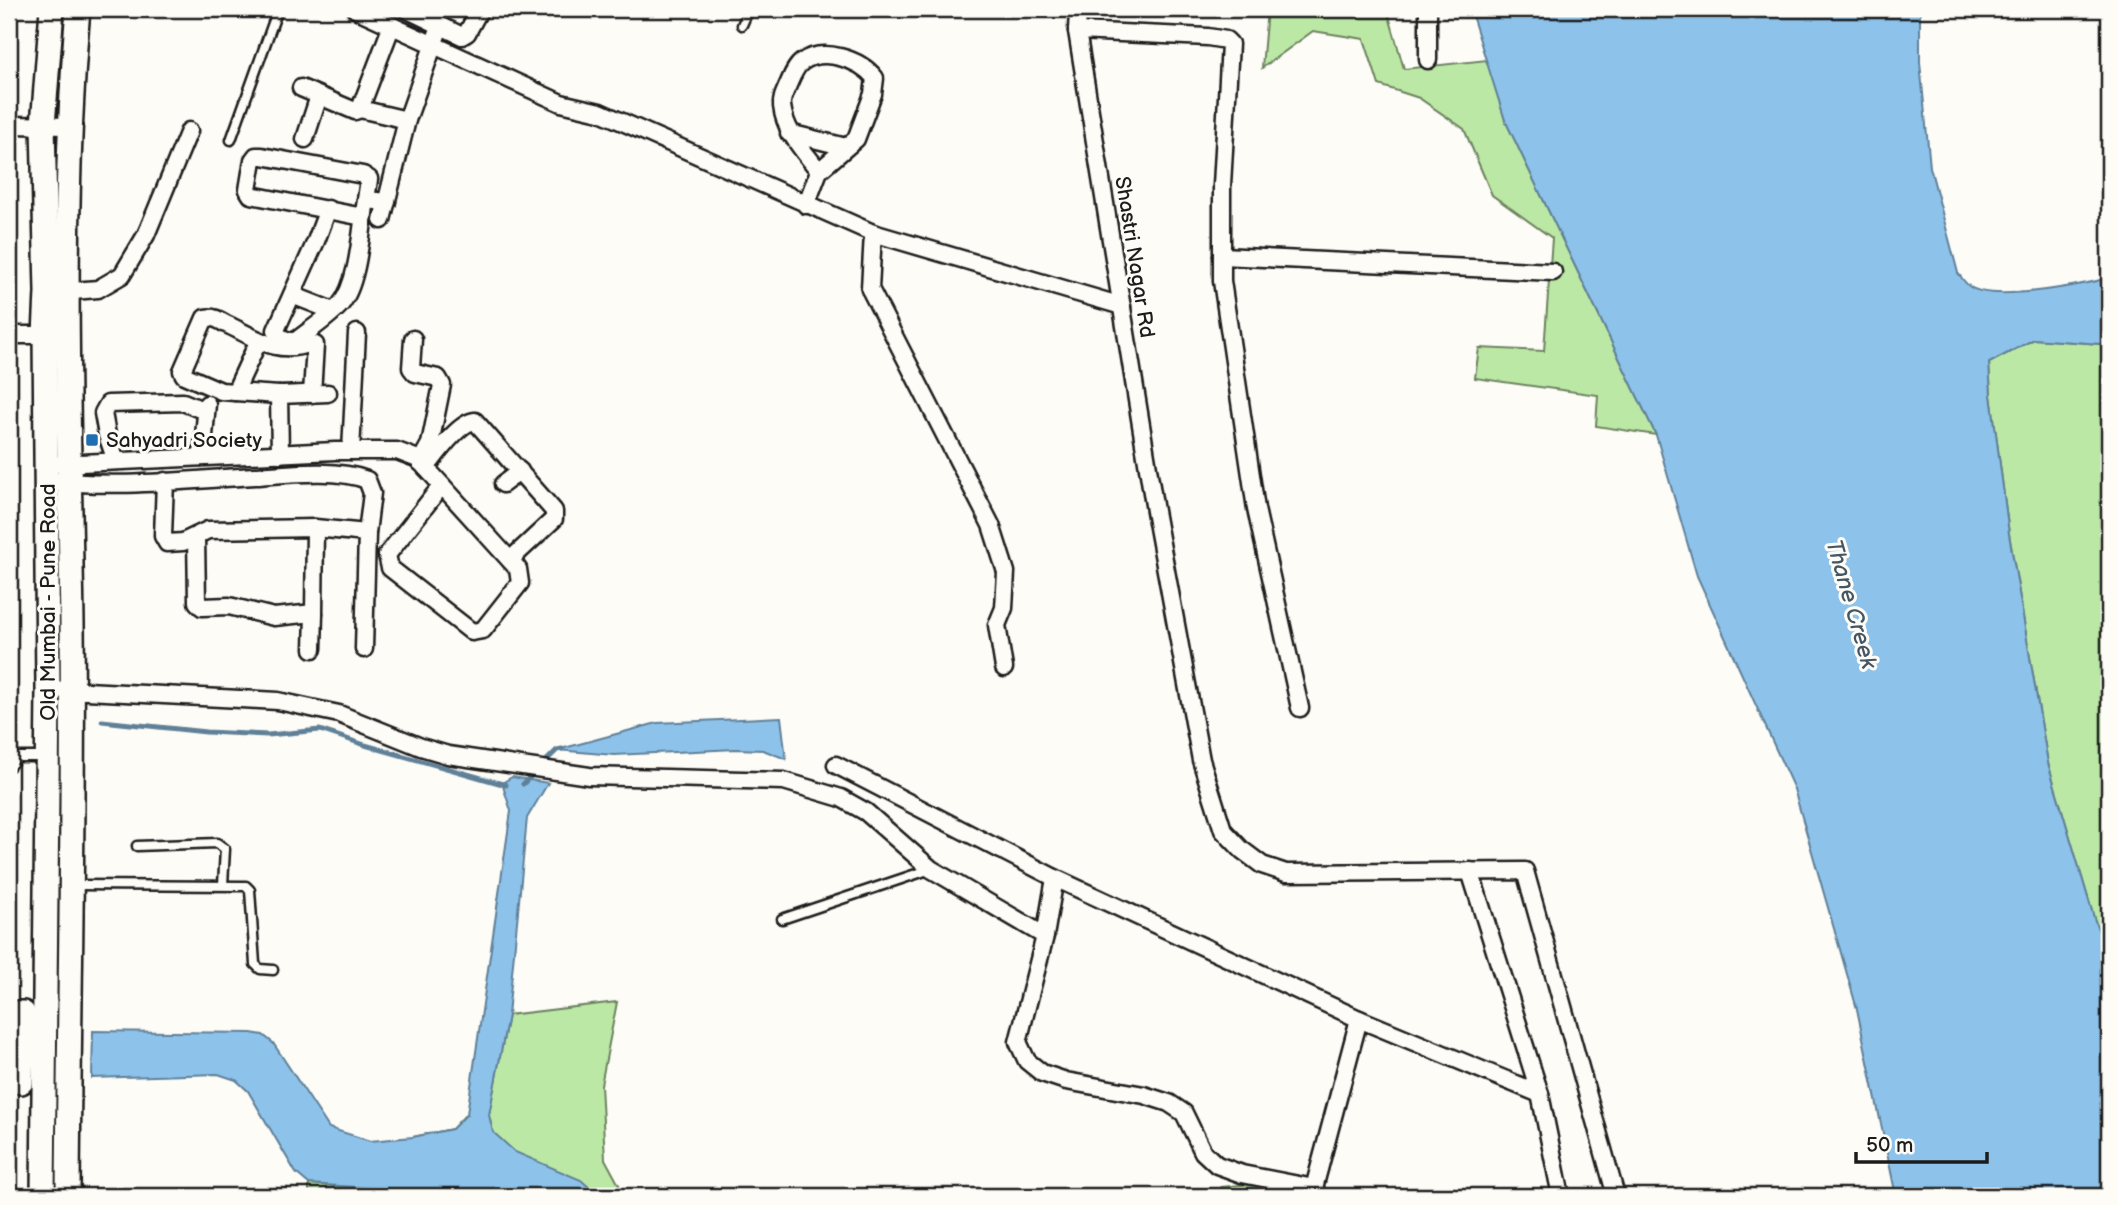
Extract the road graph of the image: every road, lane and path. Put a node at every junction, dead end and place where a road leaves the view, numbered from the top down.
1 (278, 9) edge
2 (406, 9) edge
3 (480, 9) edge
4 (749, 9) edge
5 (1078, 9) edge
6 (1428, 9) edge
7 (364, 11) edge
8 (52, 17) edge
9 (78, 17) edge
10 (742, 25) dead end
11 (392, 26) junction
12 (440, 26) junction
13 (1077, 31) junction
14 (434, 43) junction
15 (1428, 60) dead end
16 (301, 88) dead end
17 (319, 96) junction
18 (360, 109) junction
19 (407, 120) junction
20 (9, 125) edge
21 (43, 125) junction
22 (69, 126) junction
23 (189, 131) dead end
24 (789, 133) junction
25 (305, 139) dead end
26 (231, 141) dead end
27 (846, 147) junction
28 (819, 171) junction
29 (366, 200) junction
30 (387, 202) junction
31 (806, 205) junction
32 (328, 209) junction
33 (363, 217) junction
34 (382, 220) dead end
35 (873, 233) junction
36 (1222, 256) junction
37 (1553, 272) dead end
38 (57, 292) junction
39 (292, 295) junction
40 (1122, 306) junction
41 (333, 311) junction
42 (357, 333) dead end
43 (9, 335) edge
44 (56, 335) junction
45 (413, 338) dead end
46 (258, 342) junction
47 (215, 389) junction
48 (235, 392) junction
49 (326, 393) junction
50 (354, 394) junction
51 (279, 395) junction
52 (205, 411) junction
53 (351, 451) junction
54 (280, 454) junction
55 (202, 457) junction
56 (116, 461) junction
57 (423, 465) junction
58 (520, 471) junction
59 (58, 473) junction
60 (165, 481) junction
61 (503, 484) dead end
62 (442, 485) junction
63 (315, 528) junction
64 (367, 533) junction
65 (196, 536) junction
66 (510, 560) junction
67 (314, 613) junction
68 (313, 649) dead end
69 (364, 649) dead end
70 (1004, 668) dead end
71 (48, 689) junction
72 (72, 690) junction
73 (1300, 708) dead end
74 (48, 757) junction
75 (836, 765) dead end
76 (9, 767) edge
77 (137, 846) dead end
78 (931, 869) junction
79 (1470, 870) junction
80 (1055, 878) junction
81 (71, 885) junction
82 (223, 885) junction
83 (782, 919) dead end
84 (1045, 936) junction
85 (272, 970) dead end
86 (44, 990) junction
87 (16, 1013) edge
88 (1359, 1019) junction
89 (15, 1081) edge
90 (45, 1088) junction
91 (69, 1089) junction
92 (1540, 1094) junction
93 (1317, 1192) edge
94 (43, 1196) edge
95 (68, 1196) edge
96 (1561, 1196) edge
97 (1616, 1196) edge

1 - 26 lane
2 - 12 street
3 - 12 street
4 - 10 lane
5 - 13 street, Shastri Nagar Rd
6 - 15 street
7 - 11 street
8 - 9 main road
8 - 21 main road, Old Mumbai - Pune Road
9 - 22 main road, Old Mumbai - Pune Road
11 - 14 street
11 - 18 street
12 - 14 street
13 - 36 street
13 - 40 street, Shastri Nagar Rd
14 - 19 street
14 - 31 street
16 - 17 street
17 - 18 street
17 - 25 street
18 - 19 street
19 - 30 street
20 - 21 street
21 - 22 street
21 - 38 main road, Old Mumbai - Pune Road
22 - 38 main road, Old Mumbai - Pune Road
23 - 38 street
24 - 27 street
24 - 27 street
24 - 28 street
27 - 28 street
28 - 31 street
29 - 30 street
29 - 32 street
29 - 33 street
30 - 34 street
31 - 35 street
32 - 33 street
32 - 39 street
33 - 41 street
35 - 40 street
35 - 70 street
36 - 37 street
36 - 73 street
38 - 44 main road, Old Mumbai - Pune Road
39 - 41 street
39 - 41 street
40 - 79 street, Shastri Nagar Rd
42 - 50 street
43 - 44 street
44 - 59 main road, Old Mumbai - Pune Road
45 - 57 street
46 - 47 street
46 - 48 street
46 - 49 street
47 - 48 street
47 - 52 street
48 - 51 street
49 - 50 street
49 - 51 street
50 - 53 street
51 - 54 street
52 - 55 street
52 - 56 street
53 - 54 street
53 - 57 street
54 - 55 street
55 - 56 street
56 - 59 street
57 - 58 street
57 - 62 street
58 - 61 street
58 - 66 street
59 - 60 street
59 - 71 main road, Old Mumbai - Pune Road
59 - 72 main road, Old Mumbai - Pune Road
60 - 64 street
60 - 65 street
62 - 66 street
62 - 66 street
63 - 64 street
63 - 65 street
63 - 67 street
64 - 69 street
65 - 67 street
67 - 68 street
71 - 72 street
71 - 74 main road, Old Mumbai - Pune Road
72 - 78 street
72 - 81 main road, Old Mumbai - Pune Road
74 - 76 lane
74 - 86 main road, Old Mumbai - Pune Road
75 - 80 street
77 - 82 lane
78 - 83 lane
78 - 84 street
79 - 92 street
79 - 97 street, Shastri Nagar Rd
80 - 84 street
80 - 88 street
81 - 82 lane
81 - 91 main road, Old Mumbai - Pune Road
82 - 85 lane
84 - 93 street
86 - 87 main road
86 - 90 main road, Old Mumbai - Pune Road
87 - 89 main road
88 - 92 street
88 - 93 street
89 - 90 main road
90 - 91 main road
90 - 94 main road, Old Mumbai - Pune Road
91 - 95 main road, Old Mumbai - Pune Road
92 - 96 street

